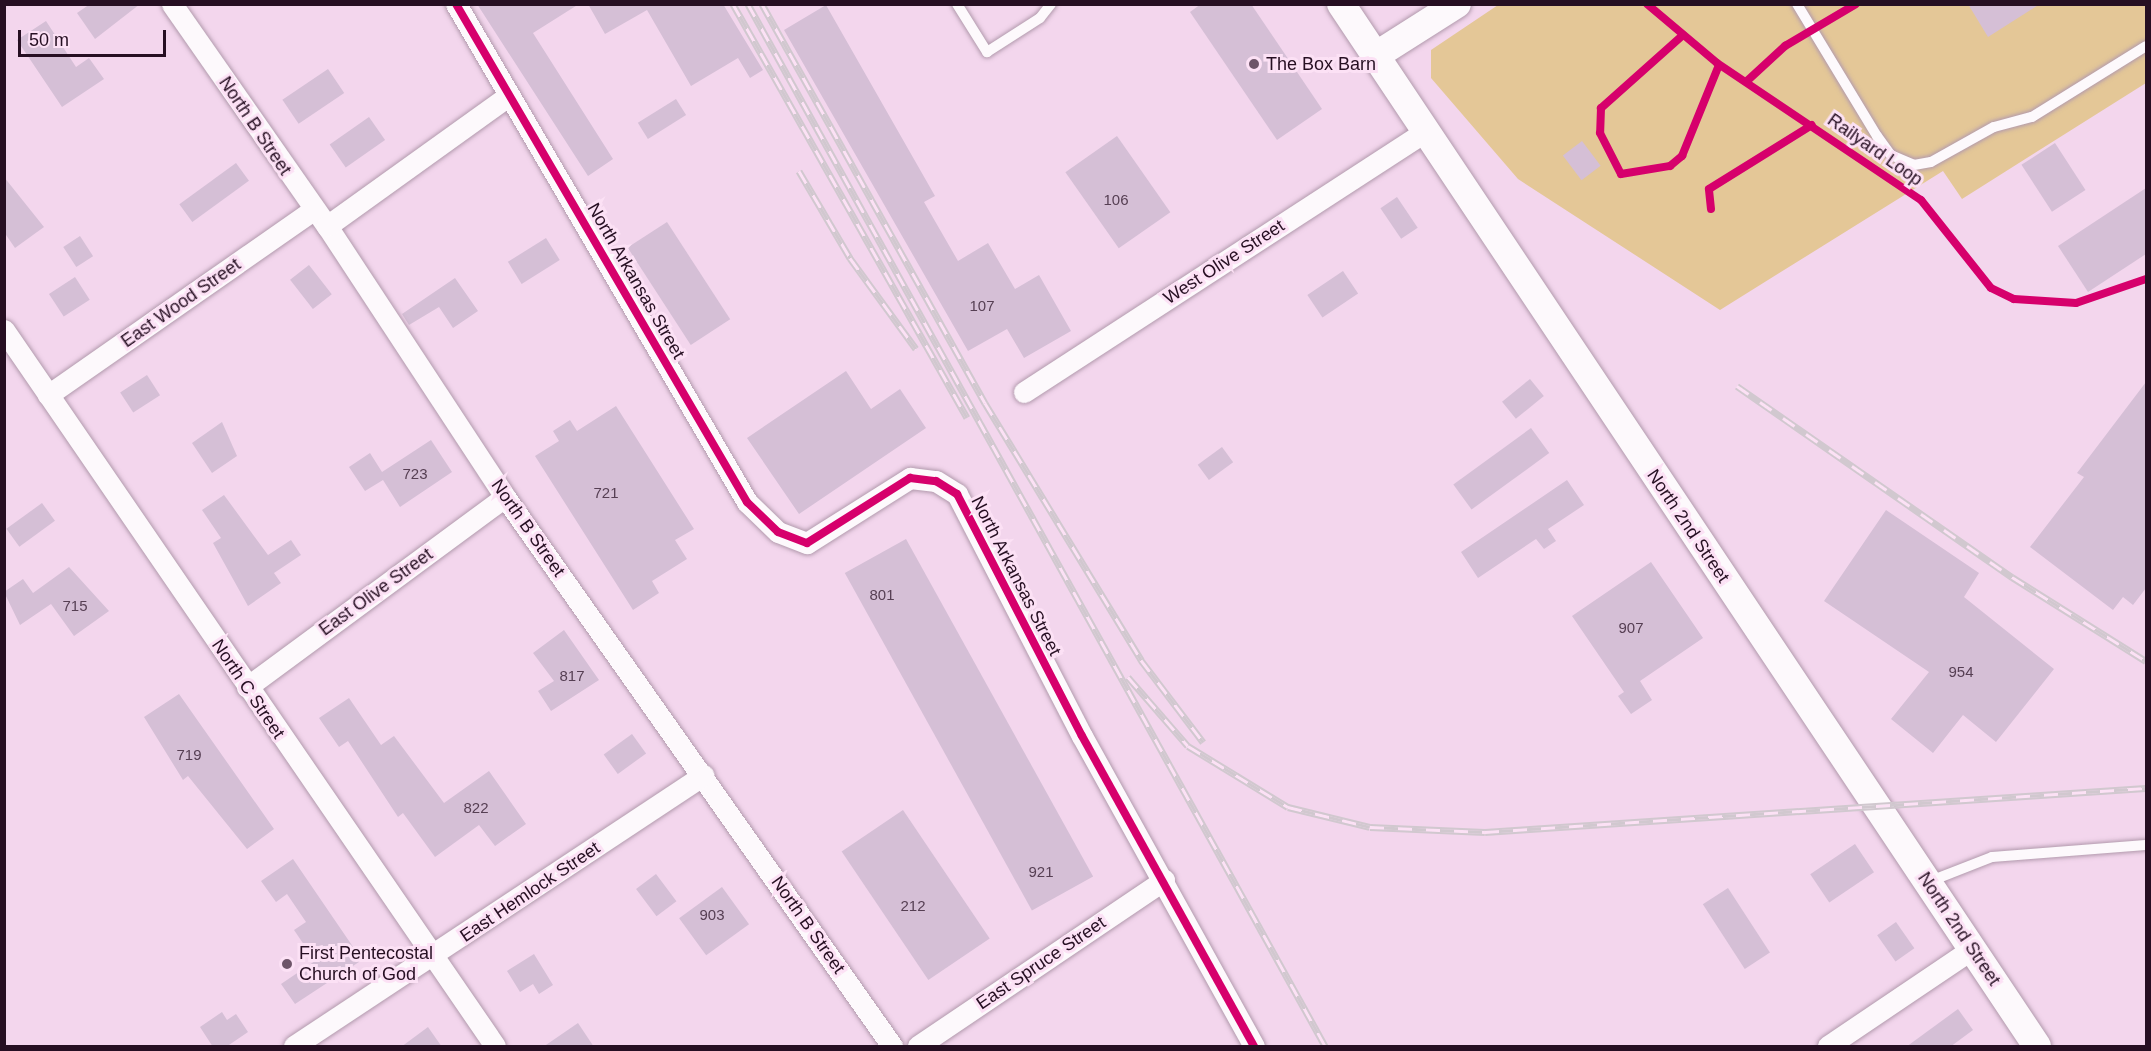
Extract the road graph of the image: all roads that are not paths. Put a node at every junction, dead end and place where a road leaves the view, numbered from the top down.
1 (172, 4) edge
2 (456, 4) edge
3 (957, 4) edge
4 (1051, 4) edge
5 (1341, 4) edge
6 (1457, 4) edge
7 (1797, 4) edge
8 (2146, 46) edge
9 (1375, 56) junction
10 (508, 95) junction
11 (1426, 131) junction
12 (313, 210) junction
13 (327, 226) junction
14 (4, 330) edge
15 (1024, 392) dead end
16 (48, 395) junction
17 (505, 497) junction
18 (247, 687) junction
19 (703, 775) junction
20 (2146, 845) edge
21 (1164, 880) junction
22 (1928, 882) junction
23 (1972, 949) junction
24 (434, 957) junction
25 (294, 1047) edge
26 (495, 1047) edge
27 (891, 1047) edge
28 (918, 1047) edge
29 (1254, 1047) edge
30 (1828, 1047) edge
31 (2037, 1047) edge

1 - 12 street, North B Street
2 - 10 street, North Arkansas Street
3 - 4 lane
5 - 9 main road, North 2nd Street
6 - 9 main road
7 - 8 lane
9 - 11 main road, North 2nd Street
10 - 13 street
10 - 21 street, North Arkansas Street
11 - 15 street, West Olive Street
11 - 22 main road, North 2nd Street
12 - 13 street, North B Street
12 - 16 street, East Wood Street
13 - 17 street, North B Street
14 - 16 street, North C Street
16 - 18 street, North C Street
17 - 18 street, East Olive Street
17 - 19 street, North B Street
18 - 24 street, North C Street
19 - 24 street, East Hemlock Street
19 - 27 street, North B Street
20 - 22 lane
21 - 28 street, East Spruce Street
21 - 29 street, North Arkansas Street
22 - 23 main road, North 2nd Street
23 - 30 street
23 - 31 main road, North 2nd Street
24 - 25 street, East Hemlock Street
24 - 26 street, North C Street

